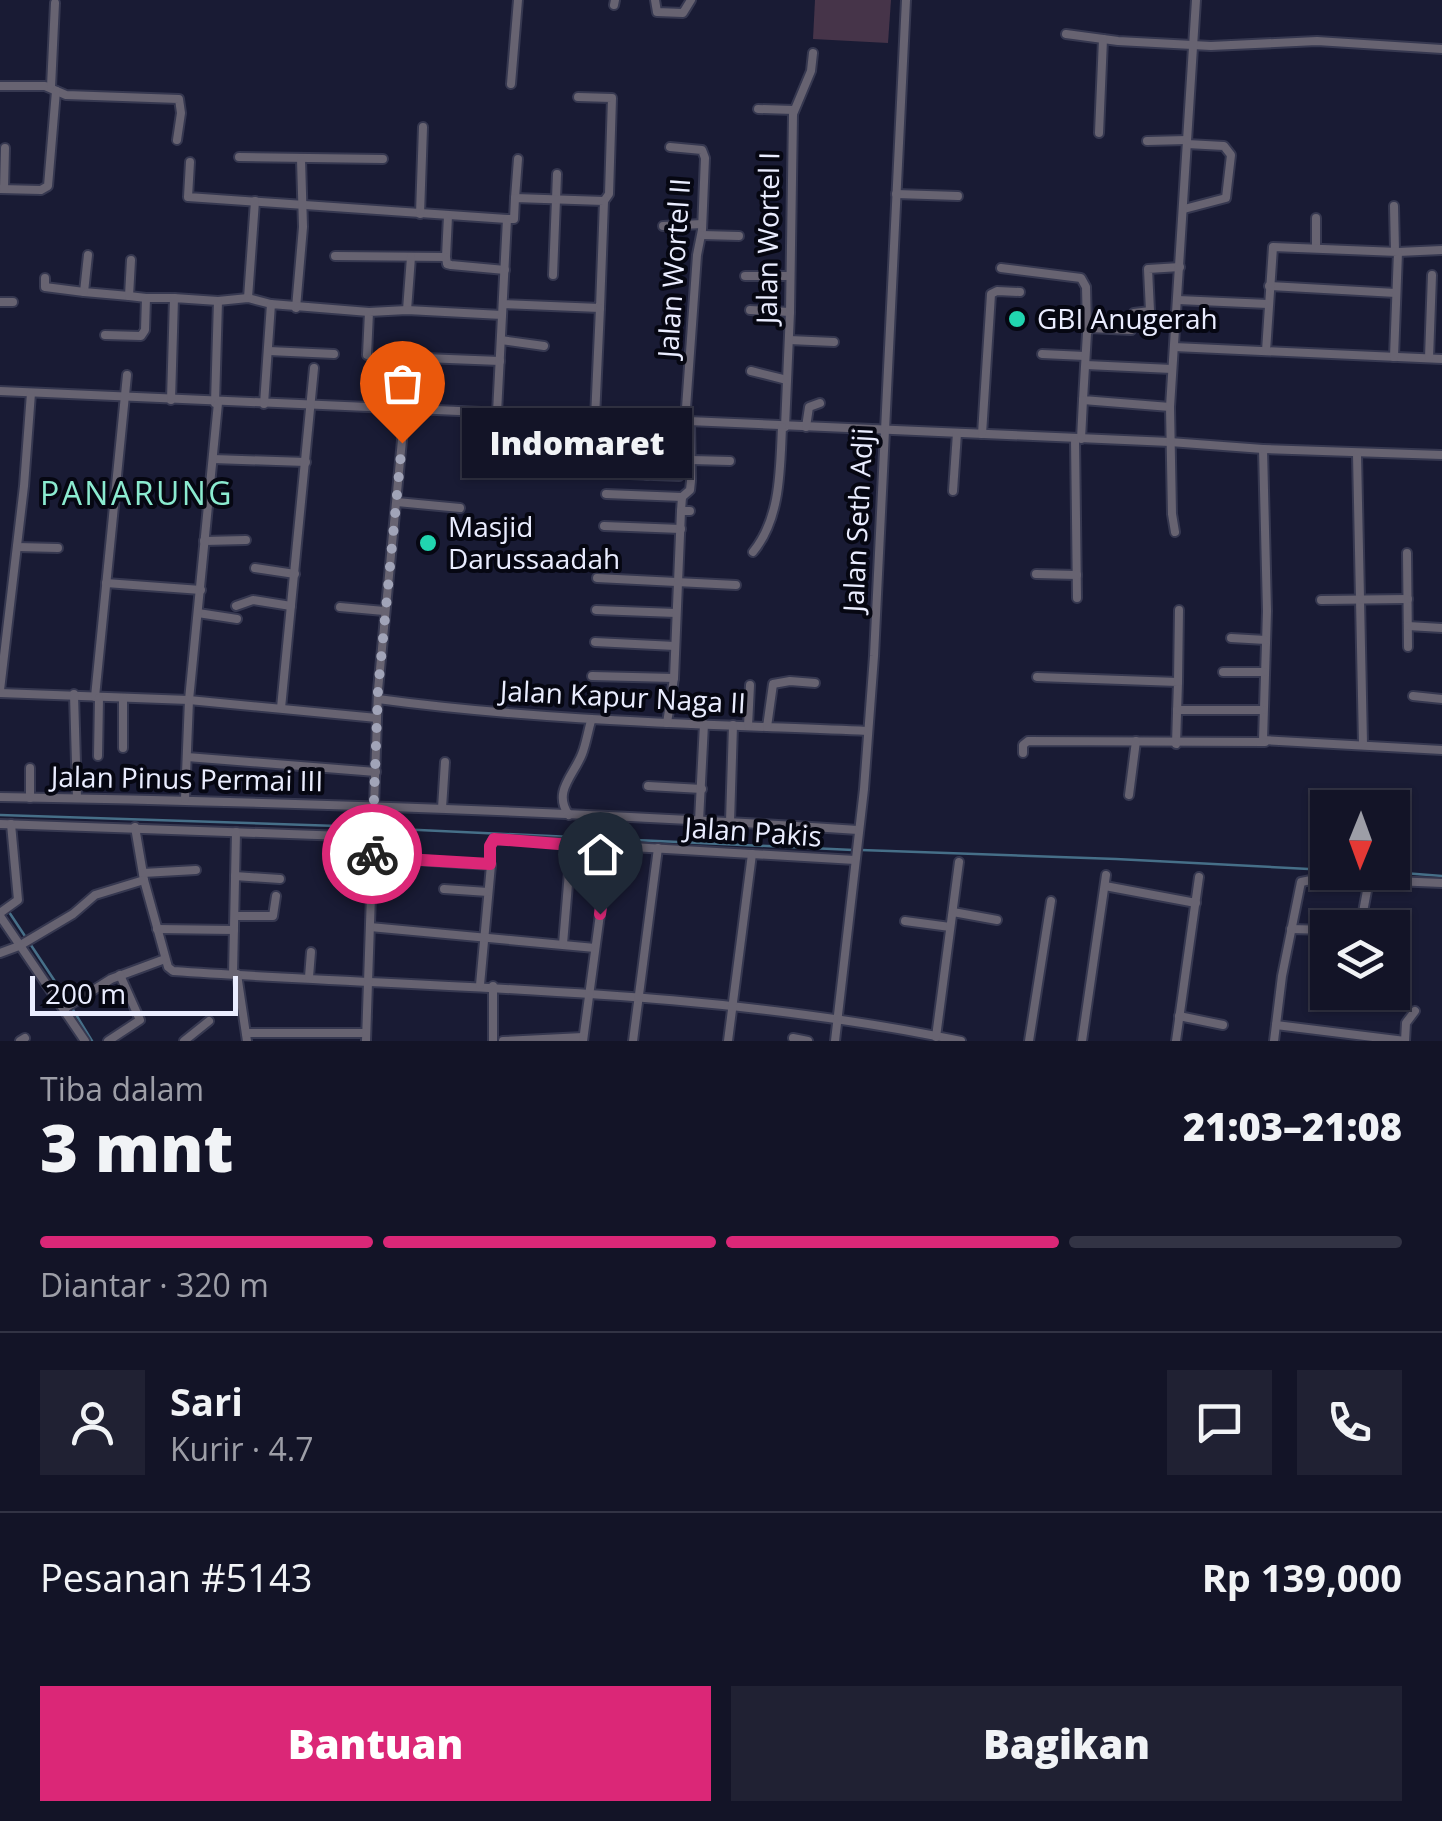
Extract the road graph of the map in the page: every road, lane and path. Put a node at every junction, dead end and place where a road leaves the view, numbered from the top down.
1 (518, 0) edge
2 (655, 0) edge
3 (691, 0) edge
4 (906, 0) edge
5 (1196, 0) edge
6 (56, 3) dead end
7 (1066, 34) dead end
8 (1103, 40) junction
9 (1195, 45) junction
10 (1442, 48) edge
11 (813, 53) dead end
12 (511, 84) dead end
13 (0, 86) edge
14 (54, 89) junction
15 (578, 97) dead end
16 (758, 109) dead end
17 (794, 110) junction
18 (422, 127) dead end
19 (1099, 133) dead end
20 (177, 140) dead end
21 (1147, 141) dead end
22 (1187, 142) junction
23 (670, 147) dead end
24 (5, 148) dead end
25 (238, 157) dead end
26 (300, 159) junction
27 (383, 159) dead end
28 (518, 159) dead end
29 (190, 162) dead end
30 (557, 174) dead end
31 (2, 189) edge
32 (896, 194) junction
33 (958, 196) dead end
34 (515, 198) junction
35 (557, 200) junction
36 (255, 201) junction
37 (604, 202) junction
38 (301, 204) junction
39 (1394, 206) dead end
40 (1184, 209) junction
41 (420, 214) junction
42 (448, 216) junction
43 (1316, 218) dead end
44 (507, 219) junction
45 (702, 224) junction
46 (663, 226) dead end
47 (702, 235) junction
48 (740, 236) dead end
49 (1316, 248) junction
50 (1442, 250) edge
51 (1396, 252) junction
52 (88, 255) dead end
53 (335, 256) dead end
54 (410, 257) junction
55 (446, 257) junction
56 (132, 260) dead end
57 (1180, 267) junction
58 (1001, 268) dead end
59 (505, 270) junction
60 (553, 275) dead end
61 (1432, 275) dead end
62 (745, 276) dead end
63 (790, 276) junction
64 (45, 278) dead end
65 (1270, 286) junction
66 (84, 292) junction
67 (1020, 292) dead end
68 (1396, 292) junction
69 (130, 296) junction
70 (146, 298) junction
71 (174, 298) junction
72 (248, 298) junction
73 (1178, 300) junction
74 (218, 301) junction
75 (0, 302) edge
76 (13, 302) dead end
77 (271, 304) junction
78 (503, 304) junction
79 (1268, 304) junction
80 (296, 308) junction
81 (600, 308) junction
82 (406, 310) junction
83 (750, 310) dead end
84 (369, 312) junction
85 (790, 312) junction
86 (502, 315) junction
87 (1087, 328) junction
88 (105, 335) dead end
89 (501, 340) junction
90 (789, 340) junction
91 (834, 342) dead end
92 (544, 346) dead end
93 (1174, 346) junction
94 (1266, 350) junction
95 (269, 351) junction
96 (334, 354) dead end
97 (1042, 354) dead end
98 (366, 355) dead end
99 (1394, 357) junction
100 (424, 358) dead end
101 (1429, 358) junction
102 (1442, 358) edge
103 (1086, 360) junction
104 (500, 361) junction
105 (314, 368) dead end
106 (1172, 369) junction
107 (751, 371) dead end
108 (127, 375) dead end
109 (787, 380) junction
110 (0, 391) edge
111 (31, 393) junction
112 (124, 398) junction
113 (171, 400) junction
114 (1083, 400) junction
115 (216, 403) junction
116 (820, 403) dead end
117 (264, 404) junction
118 (312, 406) junction
119 (1170, 407) junction
120 (405, 410) junction
121 (497, 414) junction
122 (524, 414) junction
123 (564, 416) junction
124 (595, 418) junction
125 (648, 420) junction
126 (688, 422) junction
127 (783, 427) junction
128 (806, 428) junction
129 (884, 430) junction
130 (608, 432) dead end
131 (523, 433) junction
132 (648, 433) junction
133 (957, 433) junction
134 (982, 434) junction
135 (1078, 439) junction
136 (1170, 442) junction
137 (1263, 449) junction
138 (1358, 454) junction
139 (1442, 455) edge
140 (213, 459) junction
141 (692, 460) junction
142 (730, 461) dead end
143 (306, 462) junction
144 (513, 464) dead end
145 (605, 473) dead end
146 (646, 475) junction
147 (680, 476) dead end
148 (954, 491) dead end
149 (606, 494) dead end
150 (682, 497) junction
151 (398, 502) junction
152 (460, 508) dead end
153 (604, 526) dead end
154 (681, 530) junction
155 (1175, 532) dead end
156 (246, 540) dead end
157 (204, 541) junction
158 (17, 547) junction
159 (58, 548) dead end
160 (753, 552) dead end
161 (1407, 553) dead end
162 (255, 568) dead end
163 (295, 574) junction
164 (1036, 574) dead end
165 (1077, 575) junction
166 (596, 578) dead end
167 (677, 582) junction
168 (106, 583) junction
169 (736, 585) dead end
170 (201, 590) junction
171 (1077, 598) dead end
172 (1360, 598) junction
173 (1408, 599) junction
174 (1321, 600) dead end
175 (236, 606) dead end
176 (292, 606) junction
177 (340, 607) dead end
178 (596, 610) dead end
179 (1179, 610) dead end
180 (384, 611) junction
181 (198, 613) junction
182 (676, 613) junction
183 (237, 620) dead end
184 (1408, 626) junction
185 (1442, 628) edge
186 (1231, 638) dead end
187 (1266, 640) junction
188 (595, 642) dead end
189 (675, 646) junction
190 (1408, 648) dead end
191 (1223, 672) dead end
192 (1264, 672) junction
193 (592, 676) dead end
194 (1036, 677) dead end
195 (674, 678) junction
196 (1178, 682) junction
197 (816, 683) dead end
198 (750, 685) dead end
199 (0, 692) edge
200 (74, 694) junction
201 (1413, 696) dead end
202 (97, 697) junction
203 (123, 698) junction
204 (378, 699) junction
205 (1442, 699) edge
206 (189, 700) junction
207 (281, 708) junction
208 (1178, 710) junction
209 (1263, 710) junction
210 (377, 718) junction
211 (591, 720) junction
212 (667, 723) junction
213 (704, 724) junction
214 (733, 726) junction
215 (748, 726) junction
216 (767, 727) junction
217 (868, 732) junction
218 (1136, 741) junction
219 (1264, 742) junction
220 (1176, 744) junction
221 (1363, 744) junction
222 (123, 748) dead end
223 (1442, 750) edge
224 (1024, 753) dead end
225 (98, 756) dead end
226 (187, 757) junction
227 (444, 762) dead end
228 (30, 768) dead end
229 (376, 772) junction
230 (648, 786) dead end
231 (702, 789) junction
232 (1130, 795) dead end
233 (0, 797) edge
234 (30, 798) junction
235 (78, 798) junction
236 (185, 799) junction
237 (374, 806) junction
238 (442, 808) junction
239 (569, 815) junction
240 (699, 821) junction
241 (730, 822) junction
242 (0, 824) edge
243 (11, 824) junction
244 (135, 827) junction
245 (858, 830) junction
246 (236, 832) junction
247 (373, 835) junction
248 (609, 848) junction
249 (658, 848) junction
250 (752, 854) junction
251 (372, 857) junction
252 (855, 859) junction
253 (959, 862) dead end
254 (490, 864) junction
255 (196, 870) dead end
256 (569, 872) dead end
257 (1106, 875) dead end
258 (143, 876) junction
259 (235, 876) junction
260 (1199, 878) dead end
261 (280, 879) dead end
262 (1310, 880) edge
263 (1410, 882) edge
264 (1442, 883) edge
265 (1105, 886) junction
266 (444, 889) dead end
267 (488, 892) junction
268 (276, 896) dead end
269 (1052, 901) dead end
270 (1196, 903) junction
271 (953, 912) junction
272 (0, 914) edge
273 (235, 916) junction
274 (997, 920) dead end
275 (904, 921) dead end
276 (950, 927) junction
277 (370, 928) junction
278 (1291, 928) junction
279 (158, 929) junction
280 (1310, 929) edge
281 (234, 930) junction
282 (485, 936) junction
283 (563, 944) junction
284 (19, 946) junction
285 (595, 948) junction
286 (311, 952) dead end
287 (0, 953) edge
288 (165, 959) junction
289 (235, 974) junction
290 (120, 975) junction
291 (309, 977) junction
292 (368, 980) junction
293 (480, 985) junction
294 (493, 986) junction
295 (589, 994) junction
296 (639, 998) junction
297 (733, 1006) junction
298 (65, 1008) junction
299 (1415, 1012) dead end
300 (1180, 1016) junction
301 (838, 1019) junction
302 (209, 1021) dead end
303 (1276, 1024) junction
304 (1223, 1025) dead end
305 (247, 1037) edge
306 (366, 1037) edge
307 (793, 1038) dead end
308 (936, 1038) edge
309 (583, 1039) edge
310 (85, 1041) edge
311 (108, 1041) edge
312 (184, 1041) edge
313 (493, 1041) edge
314 (503, 1041) edge
315 (633, 1041) edge
316 (728, 1041) edge
317 (808, 1041) edge
318 (835, 1041) edge
319 (961, 1041) edge
320 (1029, 1041) edge
321 (1082, 1041) edge
322 (1176, 1041) edge
323 (1274, 1041) edge
324 (1405, 1041) edge

1 - 12 street
2 - 3 street
4 - 32 street, Jalan Seth Adji
5 - 9 street
6 - 14 street
7 - 8 street
8 - 9 street
8 - 19 street
9 - 10 street
9 - 22 street
11 - 17 street, Jalan Wortel I
13 - 14 street
14 - 20 street
14 - 31 street
15 - 37 street
16 - 17 street
17 - 63 street, Jalan Wortel I
18 - 41 street
21 - 22 street
22 - 40 street
22 - 40 street
23 - 45 street, Jalan Wortel II
24 - 31 street
25 - 26 street
26 - 27 street
26 - 38 street
28 - 34 street
29 - 36 street
30 - 35 street
32 - 33 street
32 - 129 street, Jalan Seth Adji
34 - 35 street
34 - 44 street
35 - 37 street
35 - 60 street
36 - 38 street
36 - 72 street
37 - 81 street
38 - 41 street
38 - 80 street
39 - 51 street
40 - 57 street
41 - 42 street
42 - 44 street
42 - 55 street
43 - 49 street
44 - 59 street
45 - 46 street
45 - 47 street, Jalan Wortel II
47 - 48 street
47 - 126 street, Jalan Wortel II
49 - 51 street
49 - 65 street
50 - 51 street
51 - 68 street
52 - 66 street
53 - 54 street
54 - 55 street
54 - 82 street
55 - 59 street
56 - 69 street
57 - 73 street
57 - 87 street
58 - 87 street
59 - 78 street
61 - 101 street
62 - 63 street
63 - 85 street, Jalan Wortel I
64 - 66 street
65 - 68 street
65 - 79 street
66 - 69 street
67 - 134 street
68 - 99 street
69 - 70 street
70 - 71 street
70 - 88 street
71 - 74 street
71 - 113 street
72 - 74 street
72 - 77 street
73 - 79 street
73 - 93 street
74 - 115 street
75 - 76 street
77 - 80 street
77 - 95 street
78 - 81 street
78 - 86 street
79 - 94 street
80 - 84 street
81 - 124 street
82 - 84 street
82 - 86 street
83 - 85 street
84 - 98 street
85 - 90 street, Jalan Wortel I
86 - 89 street
87 - 103 street
89 - 92 street
89 - 104 street
90 - 91 street
90 - 109 street, Jalan Wortel I
93 - 94 street
93 - 106 street
94 - 99 street
95 - 96 street
95 - 117 street
97 - 103 street
99 - 101 street
100 - 104 street
101 - 102 street
103 - 106 street
103 - 114 street
104 - 121 street
105 - 118 street
106 - 119 street
107 - 109 street
108 - 112 street
109 - 127 street, Jalan Wortel I
110 - 111 street
111 - 112 street
111 - 158 street
112 - 113 street
112 - 168 street
113 - 115 street
114 - 119 street
114 - 135 street
115 - 117 street
115 - 140 street
116 - 128 street
117 - 118 street
118 - 120 street
118 - 143 street
119 - 136 street
120 - 121 street
120 - 151 street
121 - 122 street
122 - 123 street
122 - 131 street
123 - 124 street
123 - 131 street
124 - 125 street
125 - 126 street
125 - 132 street
126 - 127 street
126 - 141 street, Jalan Wortel II
127 - 128 street
127 - 160 street, Jalan Wortel I
128 - 129 street
129 - 133 street
129 - 217 street, Jalan Seth Adji
130 - 132 street
131 - 144 street
132 - 146 street
133 - 134 street
133 - 148 street
134 - 135 street
135 - 136 street
135 - 165 street
136 - 137 street
136 - 155 street
137 - 138 street
137 - 187 street
138 - 139 street
138 - 172 street
140 - 143 street
140 - 157 street
141 - 142 street
141 - 150 street, Jalan Wortel II
143 - 163 street
145 - 146 street
146 - 147 street
149 - 150 street
150 - 154 street, Jalan Wortel II
151 - 152 street
151 - 180 street
153 - 154 street
154 - 167 street, Jalan Wortel II
156 - 157 street
157 - 170 street
158 - 159 street
158 - 199 street
161 - 173 street
162 - 163 street
163 - 176 street
164 - 165 street
165 - 171 street
166 - 167 street
167 - 169 street
167 - 182 street, Jalan Wortel II
168 - 170 street
168 - 202 street
170 - 181 street
172 - 173 street
172 - 174 street
172 - 221 street
173 - 184 street
175 - 176 street
176 - 207 street
177 - 180 street
178 - 182 street
179 - 196 street
180 - 204 street
181 - 183 street
181 - 206 street
182 - 189 street, Jalan Wortel II
184 - 185 street
184 - 190 street
186 - 187 street
187 - 192 street
188 - 189 street
189 - 195 street, Jalan Wortel II
191 - 192 street
192 - 209 street
193 - 195 street
194 - 196 street
195 - 212 street, Jalan Wortel II
196 - 208 street
197 - 216 street
198 - 215 street
199 - 200 street
200 - 202 street
200 - 235 street
201 - 205 street
202 - 203 street
202 - 225 street
203 - 206 street
203 - 222 street
204 - 210 street
204 - 211 street, Jalan Kapur Naga II
206 - 207 street
206 - 226 street
207 - 210 street
208 - 209 street
208 - 220 street
209 - 219 street
210 - 229 street
211 - 212 street, Jalan Kapur Naga II
211 - 239 street
212 - 213 street, Jalan Kapur Naga II
213 - 214 street, Jalan Kapur Naga II
213 - 231 street
214 - 215 street, Jalan Kapur Naga II
214 - 241 street
215 - 216 street, Jalan Kapur Naga II
216 - 217 street, Jalan Kapur Naga II
217 - 245 street, Jalan Seth Adji
218 - 220 street
218 - 224 street
218 - 232 street
219 - 220 street
219 - 221 street
221 - 223 street
226 - 229 street
226 - 236 street
227 - 238 street
228 - 234 street
229 - 237 street
230 - 231 street
231 - 240 street
233 - 234 street, Jalan Pinus Permai III
234 - 235 street, Jalan Pinus Permai III
235 - 236 street, Jalan Pinus Permai III
236 - 237 street, Jalan Pinus Permai III
237 - 238 street, Jalan Pinus Permai III
237 - 247 street
238 - 239 street, Jalan Pinus Permai III
239 - 240 street, Jalan Pinus Permai III
240 - 241 street, Jalan Pinus Permai III
241 - 245 street, Jalan Pinus Permai III
242 - 243 street
243 - 244 street
243 - 272 street
244 - 246 street
244 - 258 street
245 - 252 street, Jalan Seth Adji
246 - 247 street
246 - 259 street
247 - 251 street
248 - 249 street, Jalan Pakis
248 - 254 street, Jalan Pakis
248 - 285 street
249 - 250 street, Jalan Pakis
249 - 296 street
250 - 252 street, Jalan Pakis
250 - 297 street
251 - 254 street
251 - 277 street
252 - 301 street, Jalan Seth Adji
253 - 271 street
254 - 267 street
255 - 258 street
256 - 283 street
257 - 265 street
258 - 279 street
258 - 284 street
259 - 261 street
259 - 273 street
260 - 270 street
262 - 278 street
263 - 264 street
265 - 270 street
265 - 321 street
266 - 267 street
267 - 282 street
268 - 273 street
269 - 320 street
270 - 300 street
271 - 274 street
271 - 276 street
272 - 284 street
273 - 281 street
275 - 276 street
276 - 308 street
277 - 282 street
277 - 292 street
278 - 280 street
278 - 303 street
279 - 281 street
279 - 288 street
281 - 289 street
282 - 283 street
282 - 293 street
283 - 285 street
284 - 287 street
284 - 298 street
285 - 295 street
286 - 291 street
288 - 289 street
288 - 290 street
289 - 291 street
289 - 305 street
290 - 298 street
290 - 311 street
291 - 292 street
292 - 293 street
292 - 306 street
293 - 294 street
294 - 295 street
294 - 313 street
295 - 296 street
295 - 309 street
296 - 297 street
296 - 315 street
297 - 301 street
297 - 316 street
298 - 310 street
299 - 324 street
300 - 304 street
300 - 322 street
301 - 308 street
301 - 318 street, Jalan Seth Adji
302 - 312 street
303 - 323 street
303 - 324 street
305 - 306 street
307 - 317 street
308 - 319 street
309 - 314 street

